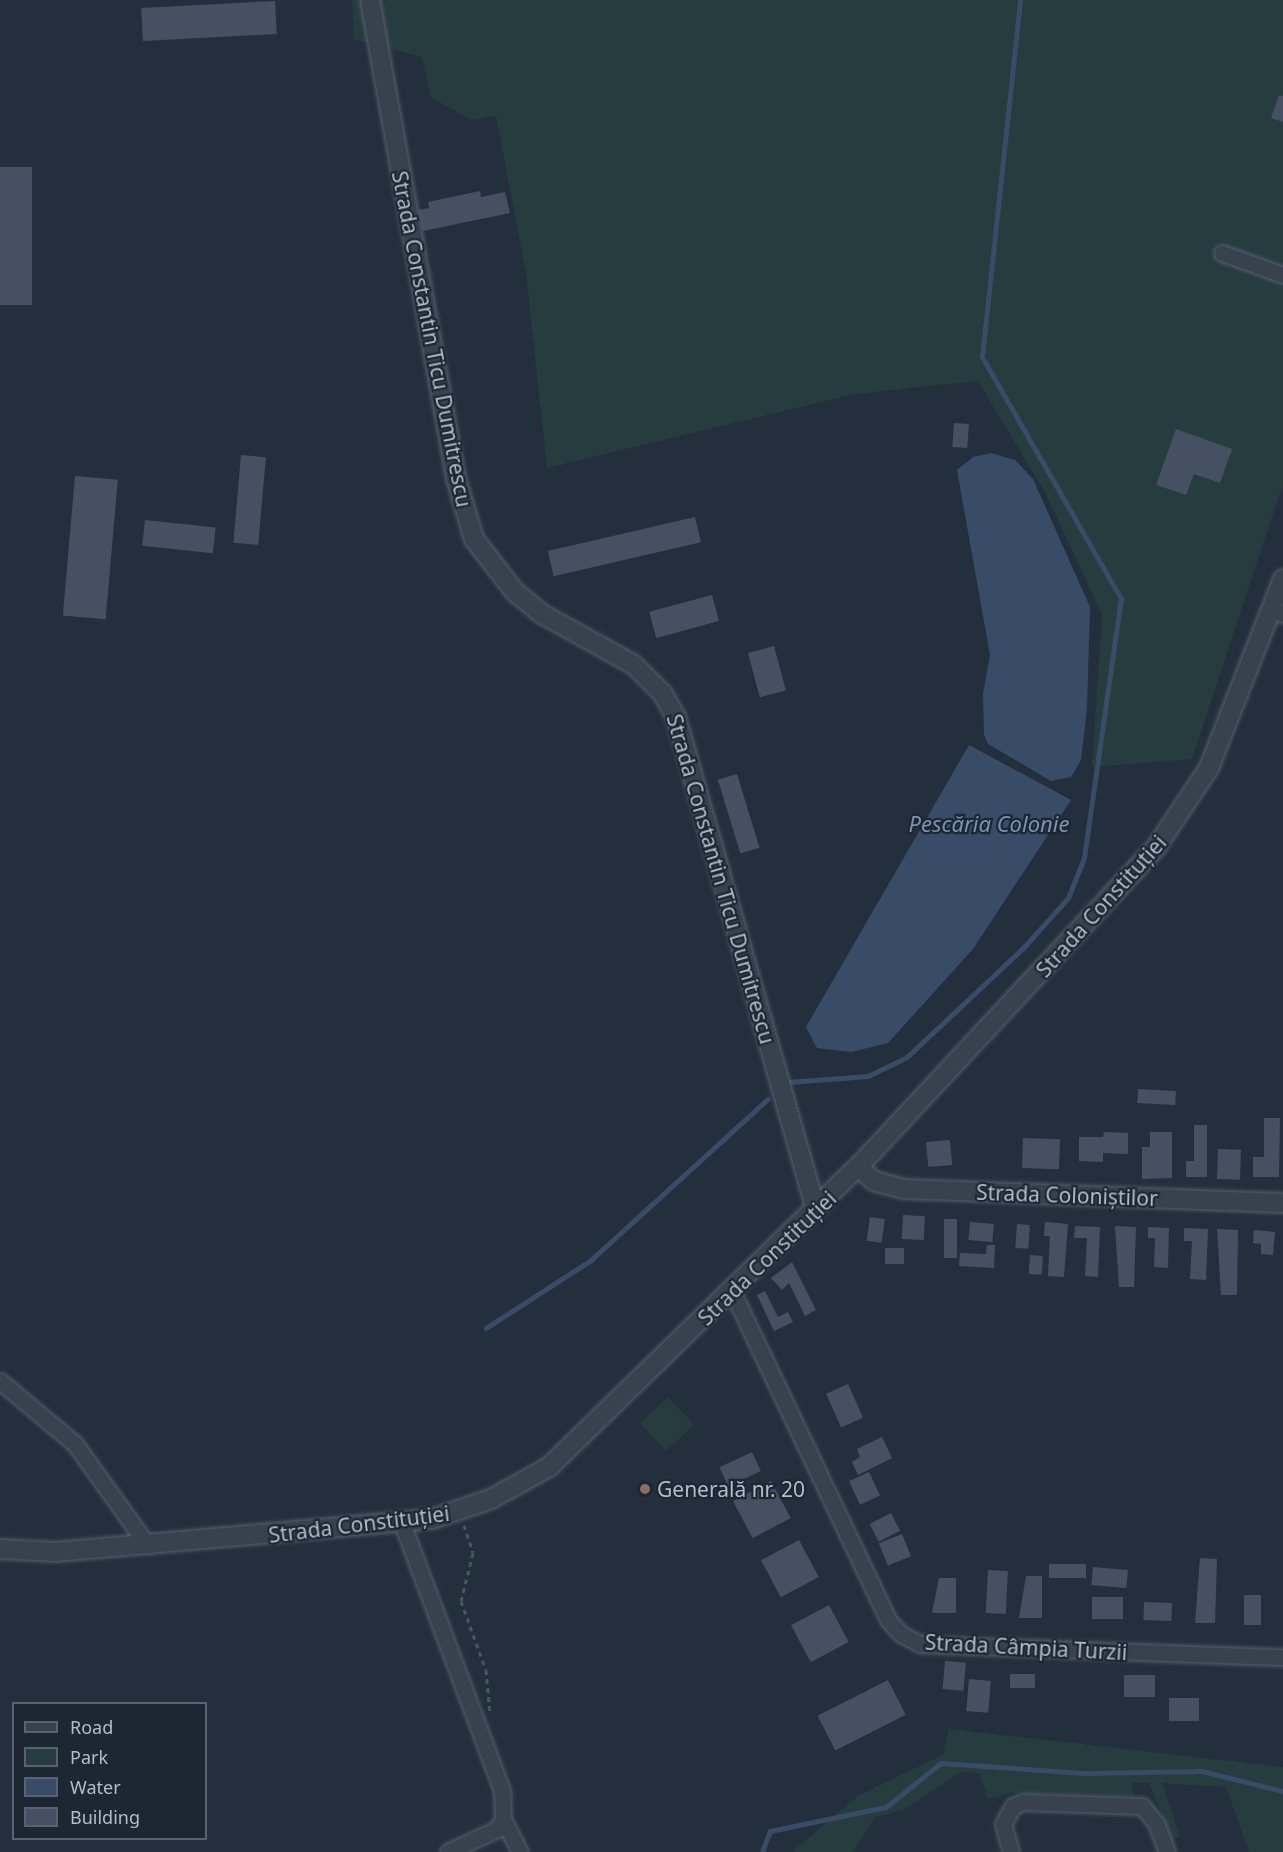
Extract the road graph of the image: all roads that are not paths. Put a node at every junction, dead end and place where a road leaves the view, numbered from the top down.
1 (370, 0) edge
2 (1222, 253) dead end
3 (1283, 275) edge
4 (1283, 579) edge
5 (1277, 612) edge
6 (858, 1167) junction
7 (1283, 1203) edge
8 (816, 1210) junction
9 (732, 1291) junction
10 (0, 1381) edge
11 (402, 1523) junction
12 (148, 1546) junction
13 (0, 1549) edge
14 (1283, 1657) edge
15 (502, 1819) junction
16 (448, 1852) edge
17 (520, 1852) edge
18 (1011, 1852) edge
19 (1167, 1852) edge

1 - 8 street, Strada Constantin Ticu Dumitrescu
2 - 3 street
4 - 5 street, Strada Constituției
5 - 6 street, Strada Constituției
6 - 7 street, Strada Coloniștilor
6 - 8 street, Strada Constituției
8 - 9 street, Strada Constituției
9 - 11 street, Strada Constituției
9 - 14 street, Strada Câmpia Turzii
10 - 12 street
11 - 12 street, Strada Constituției
11 - 15 street
12 - 13 street, Strada Constituției
15 - 16 street
15 - 17 street
18 - 19 street

